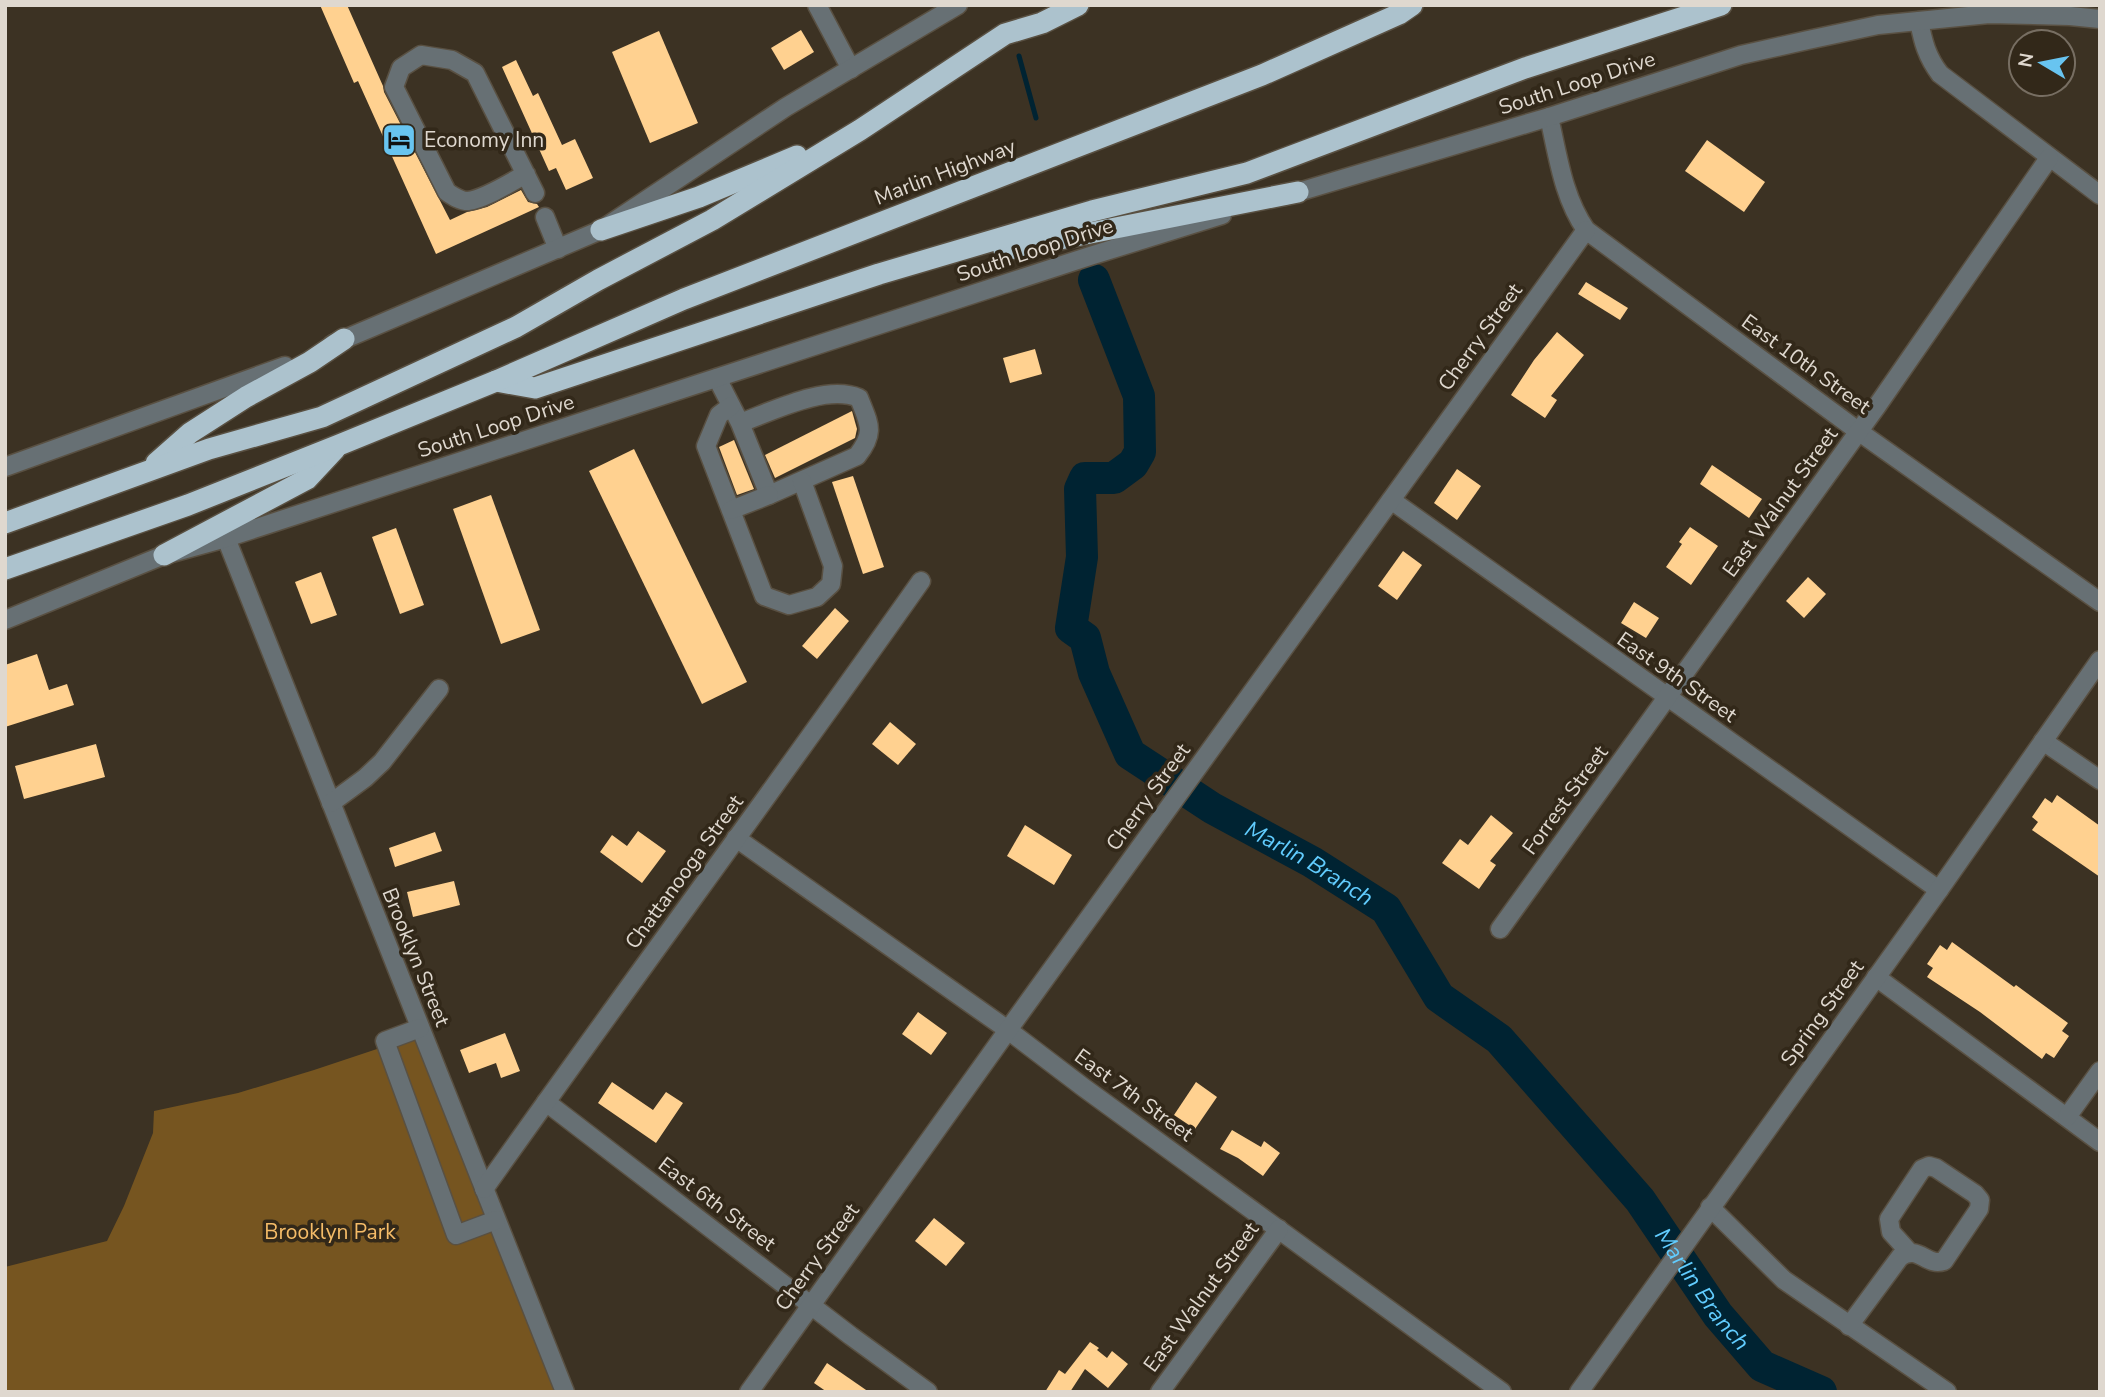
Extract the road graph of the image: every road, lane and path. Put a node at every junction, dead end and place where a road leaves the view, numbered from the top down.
1 (817, 5) edge
2 (958, 5) edge
3 (1053, 5) edge
4 (1078, 5) edge
5 (1412, 5) edge
6 (1721, 5) edge
7 (2100, 19) edge
8 (1919, 21) junction
9 (1005, 34) junction
10 (850, 69) junction
11 (1549, 117) junction
12 (860, 130) junction
13 (2049, 159) junction
14 (526, 174) junction
15 (1298, 192) junction
16 (535, 193) dead end
17 (2100, 195) edge
18 (545, 217) dead end
19 (601, 230) junction
20 (1586, 230) junction
21 (558, 249) junction
22 (879, 274) junction
23 (344, 339) junction
24 (717, 378) junction
25 (496, 381) junction
26 (731, 406) junction
27 (740, 423) junction
28 (1858, 431) junction
29 (339, 445) junction
30 (5, 467) edge
31 (145, 472) junction
32 (802, 481) junction
33 (769, 495) junction
34 (1391, 500) junction
35 (731, 510) junction
36 (5, 523) edge
37 (226, 538) junction
38 (164, 555) junction
39 (5, 569) edge
40 (921, 581) dead end
41 (2100, 602) edge
42 (5, 620) edge
43 (2100, 660) edge
44 (439, 689) dead end
45 (1667, 698) junction
46 (2043, 741) junction
47 (2100, 780) edge
48 (331, 803) junction
49 (736, 838) junction
50 (1938, 890) junction
51 (1500, 929) dead end
52 (1876, 977) junction
53 (420, 1028) junction
54 (1008, 1030) junction
55 (2100, 1071) edge
56 (545, 1102) junction
57 (2067, 1117) junction
58 (2100, 1142) edge
59 (484, 1189) junction
60 (1710, 1207) junction
61 (496, 1220) junction
62 (1279, 1229) junction
63 (1910, 1253) junction
64 (811, 1305) junction
65 (1849, 1326) junction
66 (565, 1392) edge
67 (749, 1392) edge
68 (928, 1392) edge
69 (1160, 1392) edge
70 (1502, 1392) edge
71 (1579, 1392) edge
72 (1947, 1392) edge

1 - 10 street
2 - 10 street
3 - 9 highway
4 - 9 highway
5 - 25 highway, Marlin Highway
6 - 22 highway
7 - 8 street, South Loop Drive
8 - 11 street, South Loop Drive
8 - 13 street
9 - 12 highway
10 - 19 street
11 - 15 street, South Loop Drive
11 - 20 street, East 10th Street
12 - 19 highway
12 - 31 highway
13 - 17 street
13 - 28 street, East Walnut Street
14 - 14 street
14 - 16 street
15 - 22 highway
15 - 24 street, South Loop Drive
18 - 21 street
19 - 21 street
20 - 28 street, East 10th Street
20 - 34 street, Cherry Street
21 - 23 street
22 - 25 highway
23 - 30 street
23 - 31 highway
24 - 26 street
24 - 37 street, South Loop Drive
25 - 29 highway, Marlin Highway
26 - 27 street
26 - 35 street
27 - 32 street
27 - 33 street
28 - 41 street, East 10th Street
28 - 45 street, East Walnut Street
29 - 38 highway
29 - 39 highway, Marlin Highway
31 - 36 highway
32 - 33 street
32 - 35 street
33 - 35 street
34 - 45 street, East 9th Street
34 - 54 street, Cherry Street
37 - 38 street, South Loop Drive
37 - 48 street, Brooklyn Street
38 - 42 street, South Loop Drive
40 - 49 street, Chattanooga Street
43 - 46 street, Spring Street
44 - 48 street
45 - 50 street, East 9th Street
45 - 51 street, Forrest Street
46 - 47 street
46 - 50 street, Spring Street
48 - 53 street, Brooklyn Street
49 - 54 street, East 7th Street
49 - 56 street, Chattanooga Street
50 - 52 street, Spring Street
52 - 57 street
52 - 60 street, Spring Street
53 - 59 street, Brooklyn Street
53 - 61 street
54 - 62 street, East 7th Street
54 - 64 street, Cherry Street
55 - 57 street
56 - 59 street, Chattanooga Street
56 - 64 street, East 6th Street
57 - 58 street
59 - 61 street, Brooklyn Street
60 - 65 street
60 - 71 street, Spring Street
61 - 66 street, Brooklyn Street
62 - 69 street, East Walnut Street
62 - 70 street, East 7th Street
63 - 63 street
63 - 65 street
64 - 67 street, Cherry Street
64 - 68 street, East 6th Street
65 - 72 street

